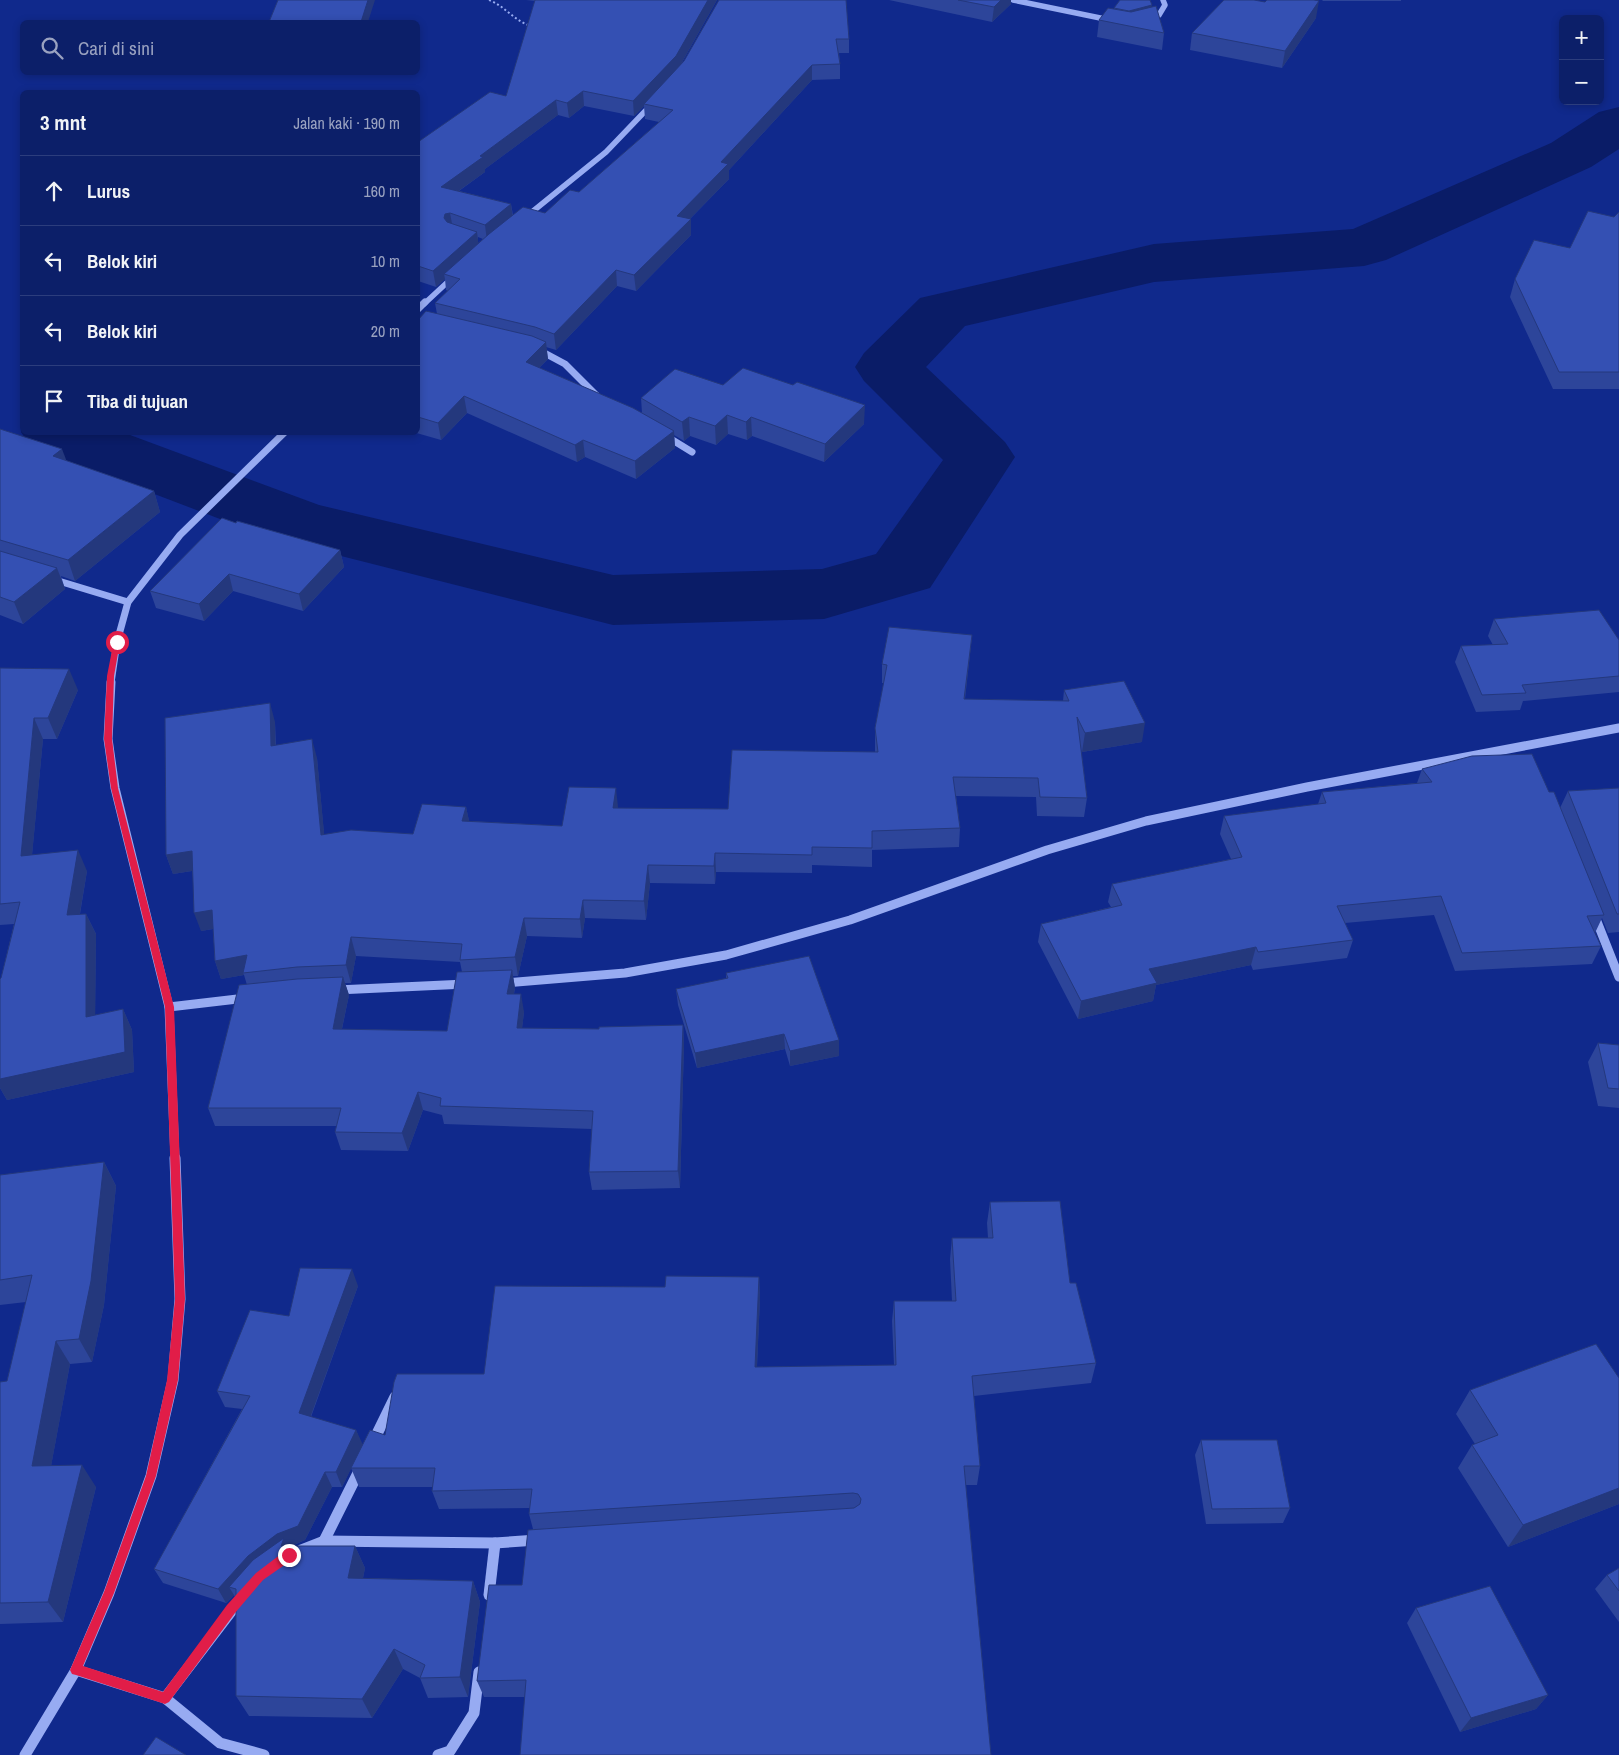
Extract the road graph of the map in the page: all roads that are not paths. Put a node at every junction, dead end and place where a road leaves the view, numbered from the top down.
1 (1013, 0) edge
2 (1162, 0) edge
3 (1118, 22) edge
4 (1141, 22) edge
5 (654, 102) edge
6 (518, 223) edge
7 (460, 271) edge
8 (420, 307) edge
9 (529, 347) edge
10 (604, 400) edge
11 (660, 433) edge
12 (282, 435) edge
13 (692, 452) dead end
14 (48, 578) edge
15 (128, 602) junction
16 (1619, 728) edge
17 (1527, 745) junction
18 (1530, 754) edge
19 (1590, 902) edge
20 (1619, 977) edge
21 (490, 983) edge
22 (471, 984) edge
23 (323, 990) edge
24 (256, 997) edge
25 (169, 1007) junction
26 (399, 1389) edge
27 (545, 1540) edge
28 (324, 1541) junction
29 (495, 1543) junction
30 (289, 1555) edge
31 (248, 1590) edge
32 (487, 1609) edge
33 (481, 1657) edge
34 (76, 1670) junction
35 (165, 1698) junction
36 (25, 1755) edge
37 (264, 1755) edge
38 (438, 1755) edge

1 - 3 street
2 - 4 street
5 - 6 street
7 - 8 street
9 - 10 street
11 - 13 street
12 - 15 street
14 - 15 street
15 - 25 street
16 - 17 street
17 - 18 street
17 - 21 street
19 - 20 street
22 - 23 street
24 - 25 street
25 - 34 street
26 - 28 street
27 - 29 street
28 - 29 street
28 - 30 street
29 - 32 street
31 - 35 street
33 - 38 street
34 - 35 street
34 - 36 street
35 - 37 street

